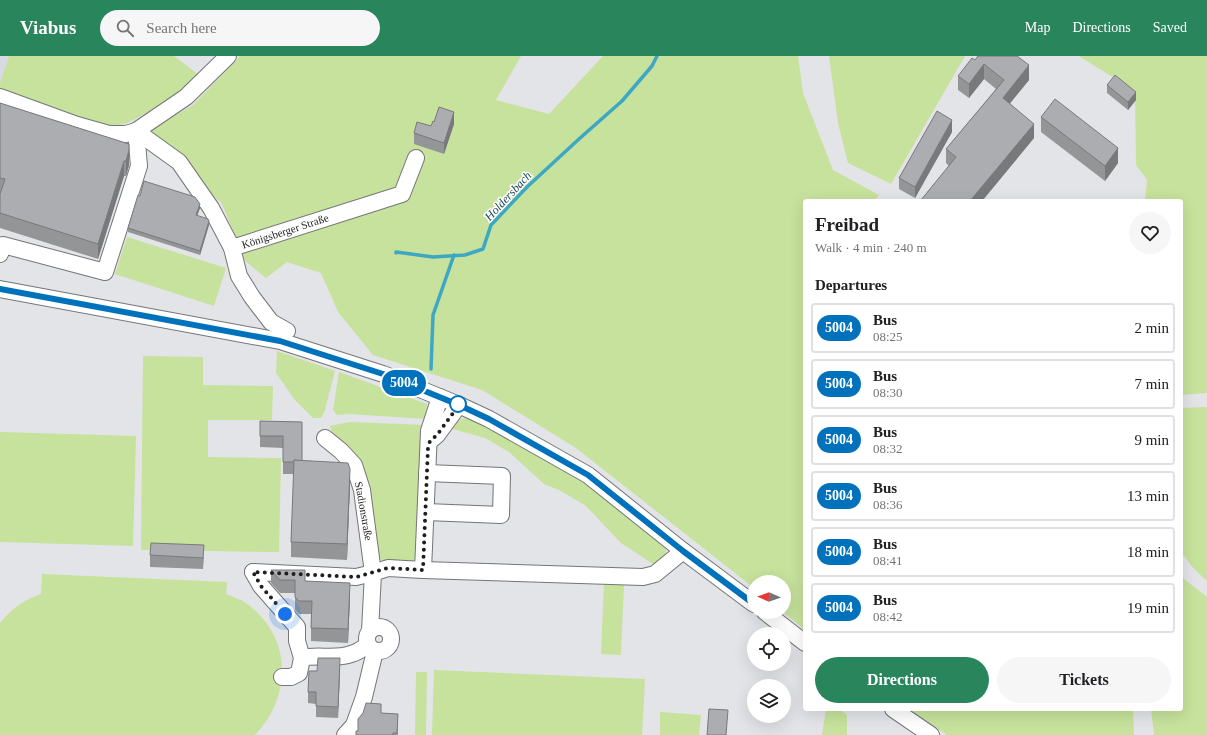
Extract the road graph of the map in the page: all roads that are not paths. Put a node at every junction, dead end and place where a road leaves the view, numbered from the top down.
1 (228, 56) edge
2 (0, 97) edge
3 (136, 131) junction
4 (416, 158) dead end
5 (232, 248) junction
6 (0, 254) edge
7 (0, 288) edge
8 (287, 331) dead end
9 (440, 397) junction
10 (459, 405) junction
11 (325, 438) dead end
12 (430, 441) junction
13 (428, 473) junction
14 (426, 512) junction
15 (683, 551) junction
16 (423, 570) junction
17 (373, 573) junction
18 (747, 599) edge
19 (774, 619) edge
20 (803, 641) edge
21 (371, 643) junction
22 (302, 658) junction
23 (282, 677) dead end
24 (896, 711) edge
25 (345, 735) edge
26 (931, 735) edge

1 - 3 street
2 - 3 street
3 - 5 street, Königsberger Straße
3 - 6 street
4 - 5 street, Königsberger Straße
5 - 8 street
7 - 9 street
9 - 10 street
9 - 12 street
10 - 12 street
10 - 15 street
11 - 17 street, Stadionstraße
12 - 13 street
13 - 14 street
13 - 14 street
14 - 16 street
15 - 16 street
15 - 18 street
16 - 17 street
17 - 21 street, Stadionstraße
17 - 22 street
19 - 20 street
21 - 22 street
21 - 25 street, Stadionstraße
22 - 23 street
24 - 26 street

